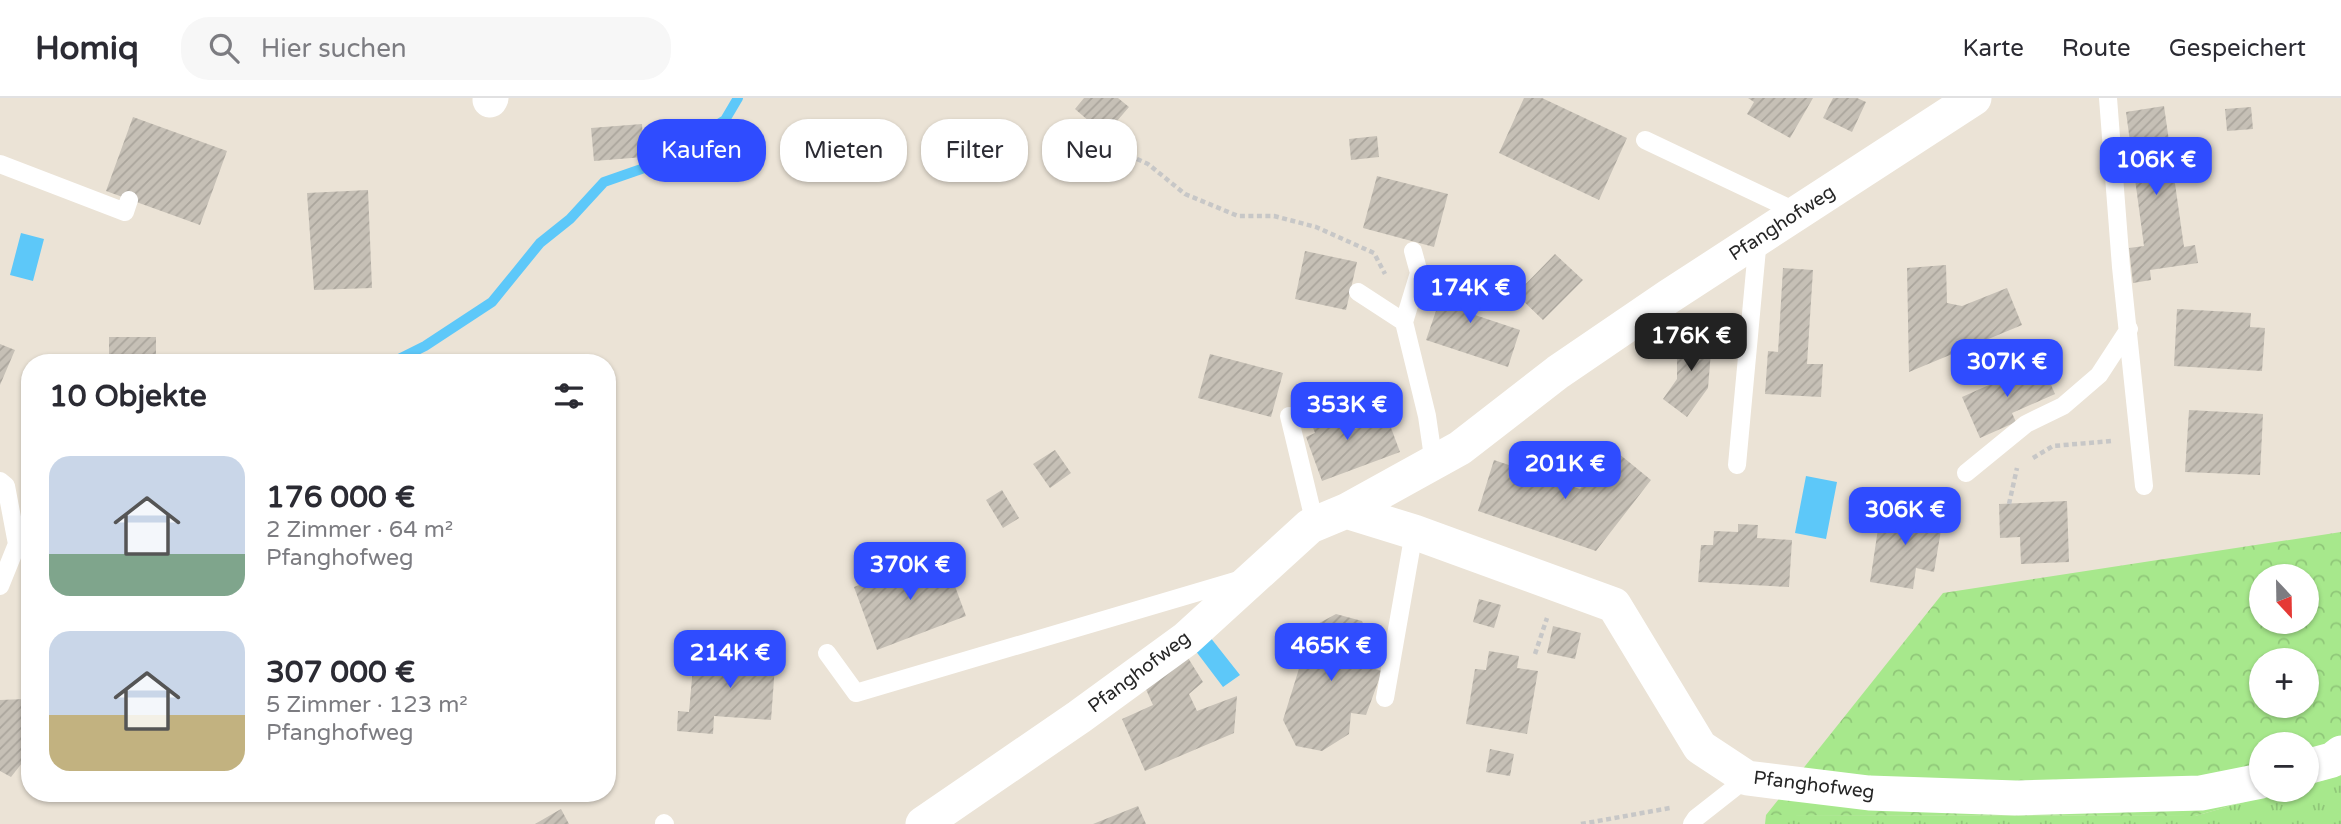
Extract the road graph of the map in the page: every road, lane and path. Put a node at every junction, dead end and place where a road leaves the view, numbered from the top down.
1 (1974, 98) edge
2 (2108, 98) edge
3 (1645, 140) dead end
4 (1137, 159) edge
5 (0, 164) edge
6 (129, 200) dead end
7 (1799, 212) junction
8 (1758, 238) junction
9 (1413, 251) dead end
10 (1358, 292) dead end
11 (1404, 322) junction
12 (2129, 329) junction
13 (1289, 416) dead end
14 (2138, 421) junction
15 (1434, 464) junction
16 (1737, 464) dead end
17 (1966, 473) dead end
18 (0, 481) edge
19 (2144, 486) dead end
20 (2009, 503) dead end
21 (1330, 517) junction
22 (1415, 531) junction
23 (1255, 575) junction
24 (0, 586) edge
25 (827, 653) dead end
26 (1385, 698) dead end
27 (2341, 752) edge
28 (2319, 764) edge
29 (1747, 778) junction
30 (2249, 783) edge
31 (1719, 799) junction
32 (923, 824) edge
33 (1581, 824) edge
34 (1692, 824) edge

1 - 7 street, Pfanghofweg
2 - 12 lane
3 - 7 lane
4 - 11 path
5 - 6 lane
7 - 8 street, Pfanghofweg
8 - 15 street, Pfanghofweg
8 - 16 lane
9 - 11 lane
10 - 11 lane
11 - 15 lane
12 - 14 lane
12 - 17 lane
13 - 21 lane
14 - 19 lane
14 - 20 path
15 - 21 street, Pfanghofweg
18 - 24 lane
21 - 22 street, Pfanghofweg
21 - 23 street, Pfanghofweg
22 - 26 lane
22 - 29 street, Pfanghofweg
23 - 25 lane
23 - 32 street, Pfanghofweg
27 - 28 street
29 - 30 street, Pfanghofweg
29 - 31 lane
31 - 33 path
31 - 34 lane

